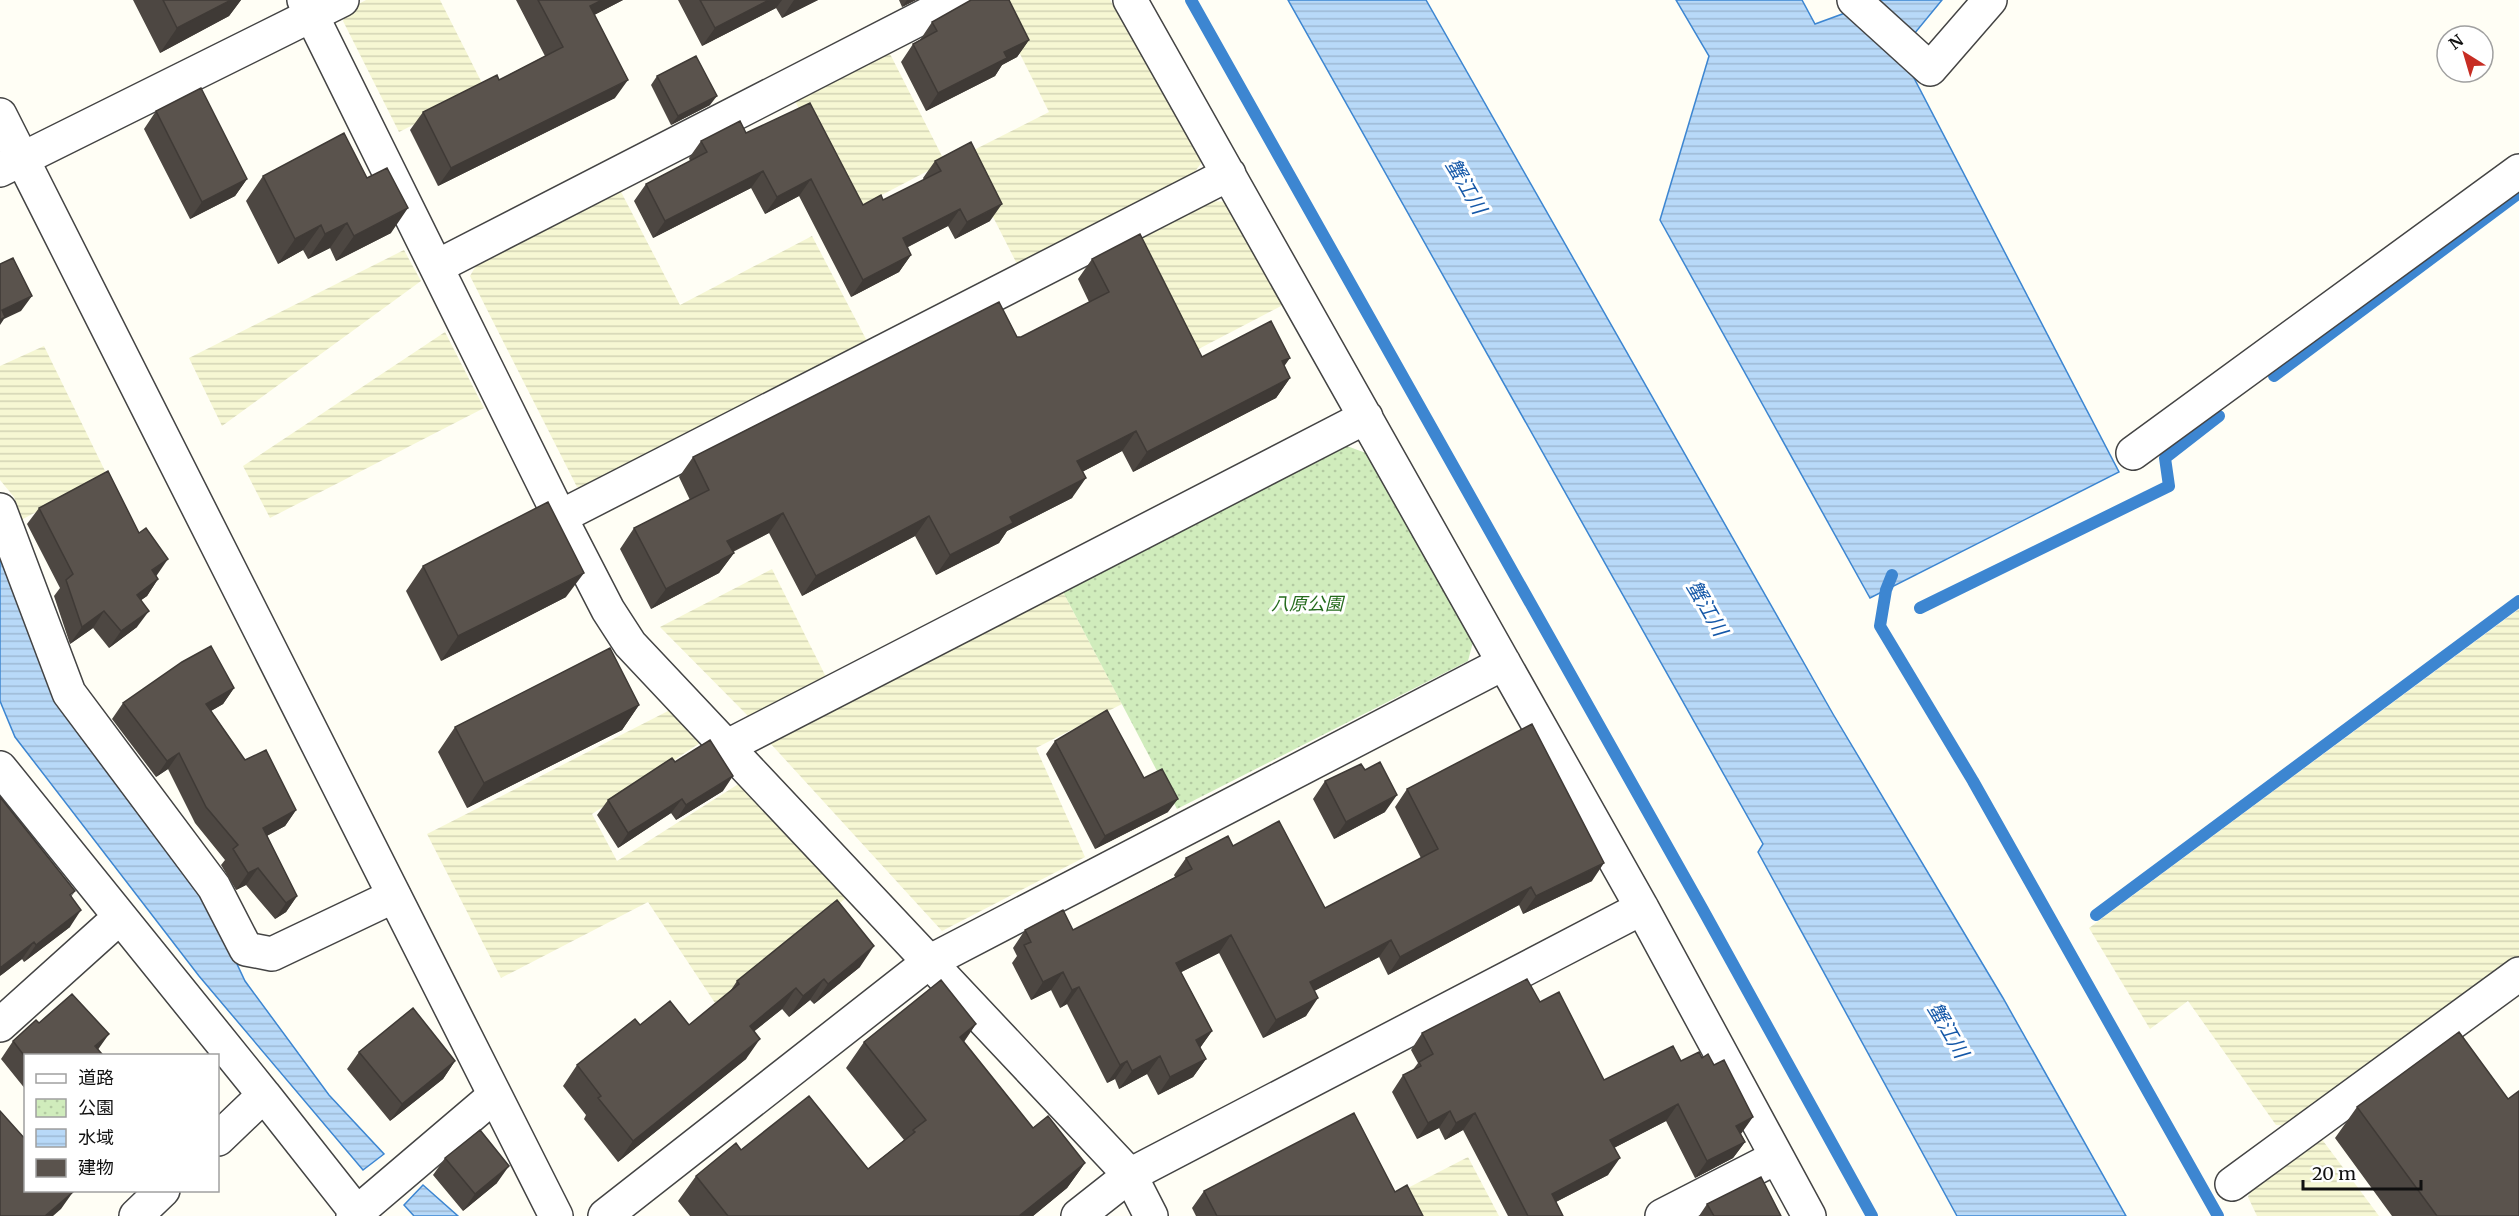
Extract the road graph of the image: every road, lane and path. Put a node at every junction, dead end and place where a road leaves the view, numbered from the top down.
1 (342, 0) edge
2 (956, 0) edge
3 (1130, 0) edge
4 (1854, 0) edge
5 (1990, 0) edge
6 (308, 8) edge
7 (0, 115) edge
8 (11, 164) edge
9 (2519, 171) edge
10 (1229, 174) junction
11 (438, 266) junction
12 (1366, 417) junction
13 (2133, 453) dead end
14 (0, 510) edge
15 (560, 517) junction
16 (1504, 663) junction
17 (726, 747) junction
18 (0, 768) edge
19 (393, 896) junction
20 (1642, 908) junction
21 (120, 917) junction
22 (929, 962) junction
23 (2519, 974) edge
24 (0, 1024) edge
25 (264, 1095) junction
26 (494, 1096) junction
27 (219, 1138) edge
28 (1777, 1157) junction
29 (1130, 1175) junction
30 (2232, 1185) dead end
31 (162, 1192) edge
32 (355, 1214) edge
33 (136, 1216) edge
34 (556, 1216) edge
35 (605, 1216) edge
36 (1078, 1216) edge
37 (1151, 1216) edge
38 (1662, 1216) edge
39 (1809, 1216) edge

1 - 6 street
2 - 11 street
3 - 10 street
4 - 5 street
6 - 8 street
6 - 11 street
7 - 8 street
8 - 19 street
9 - 13 street
10 - 12 street
10 - 15 street
11 - 15 street
12 - 16 street
12 - 17 street
14 - 19 street
15 - 17 street
16 - 20 street
16 - 22 street
17 - 22 street
18 - 21 street
19 - 26 street
20 - 28 street
20 - 29 street
21 - 24 street
21 - 25 street
22 - 29 street
22 - 35 street
23 - 30 street
25 - 27 street
25 - 32 street
26 - 32 street
26 - 34 street
28 - 38 street
28 - 39 street
29 - 36 street
29 - 37 street
31 - 33 street

